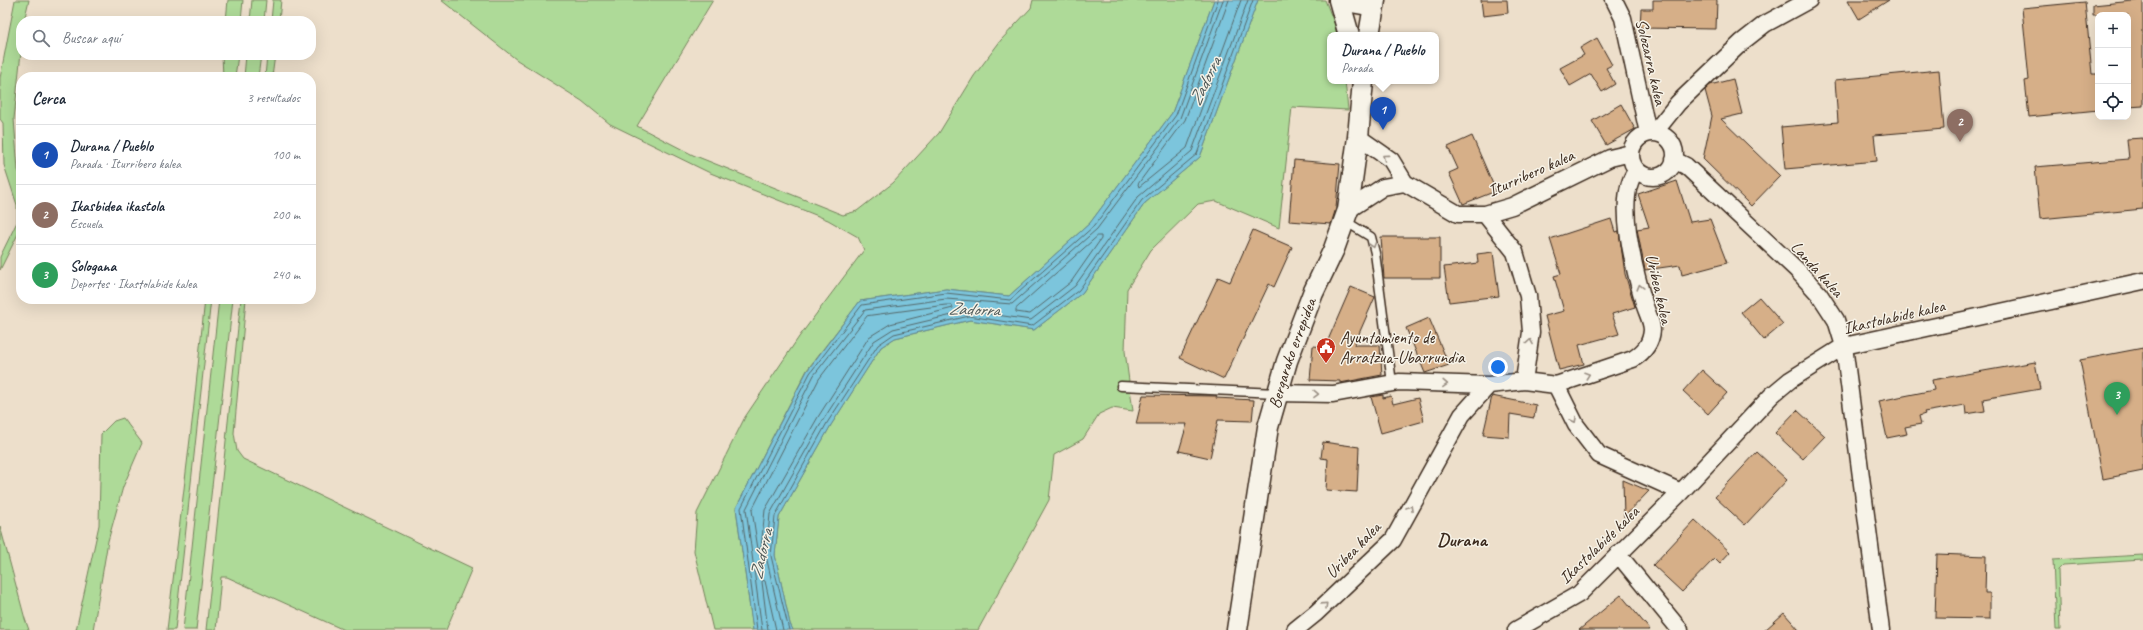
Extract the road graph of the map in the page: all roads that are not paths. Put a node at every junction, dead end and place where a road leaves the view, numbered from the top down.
1 (1339, 0) edge
2 (1614, 0) edge
3 (1809, 0) edge
4 (1373, 2) edge
5 (1349, 32) edge
6 (1369, 32) edge
7 (1363, 84) edge
8 (1651, 133) junction
9 (1358, 137) junction
10 (1631, 153) junction
11 (1674, 160) junction
12 (1637, 170) junction
13 (1405, 183) junction
14 (1485, 214) junction
15 (1346, 215) junction
16 (2143, 281) edge
17 (1844, 346) junction
18 (1524, 381) junction
19 (1392, 383) junction
20 (1488, 385) junction
21 (1556, 385) junction
22 (1121, 386) dead end
23 (1277, 393) junction
24 (1681, 492) junction
25 (1618, 554) junction
26 (1237, 630) edge
27 (1295, 630) edge
28 (1516, 630) edge
29 (1680, 630) edge
30 (1881, 630) edge

1 - 4 street
1 - 5 street
2 - 8 street, Solozarra kalea
3 - 8 street
4 - 6 street
7 - 9 street, Bergarako errepidea
8 - 10 street
8 - 11 street
13 -> 9 street, Iturribero kalea
9 - 15 street, Bergarako errepidea
10 - 12 street
10 - 14 street, Iturribero kalea
11 - 12 street
11 - 17 street, Landa kalea
21 -> 12 street, Uribea kalea
13 - 14 street, Iturribero kalea
13 - 15 street
18 -> 14 street
15 -> 19 lane
15 - 23 street, Bergarako errepidea
16 - 17 street, Ikastolabide kalea
17 - 24 street, Ikastolabide kalea
17 - 30 street, Landa kalea
18 - 20 street, Uribea kalea
18 - 21 street, Uribea kalea
19 -> 20 street, Uribea kalea
23 -> 19 street, Uribea kalea
27 -> 20 street, Uribea kalea
21 -> 24 street
22 - 23 lane
23 - 26 street, Bergarako errepidea
24 - 25 street, Ikastolabide kalea
25 - 28 street, Ikastolabide kalea
25 - 29 street

